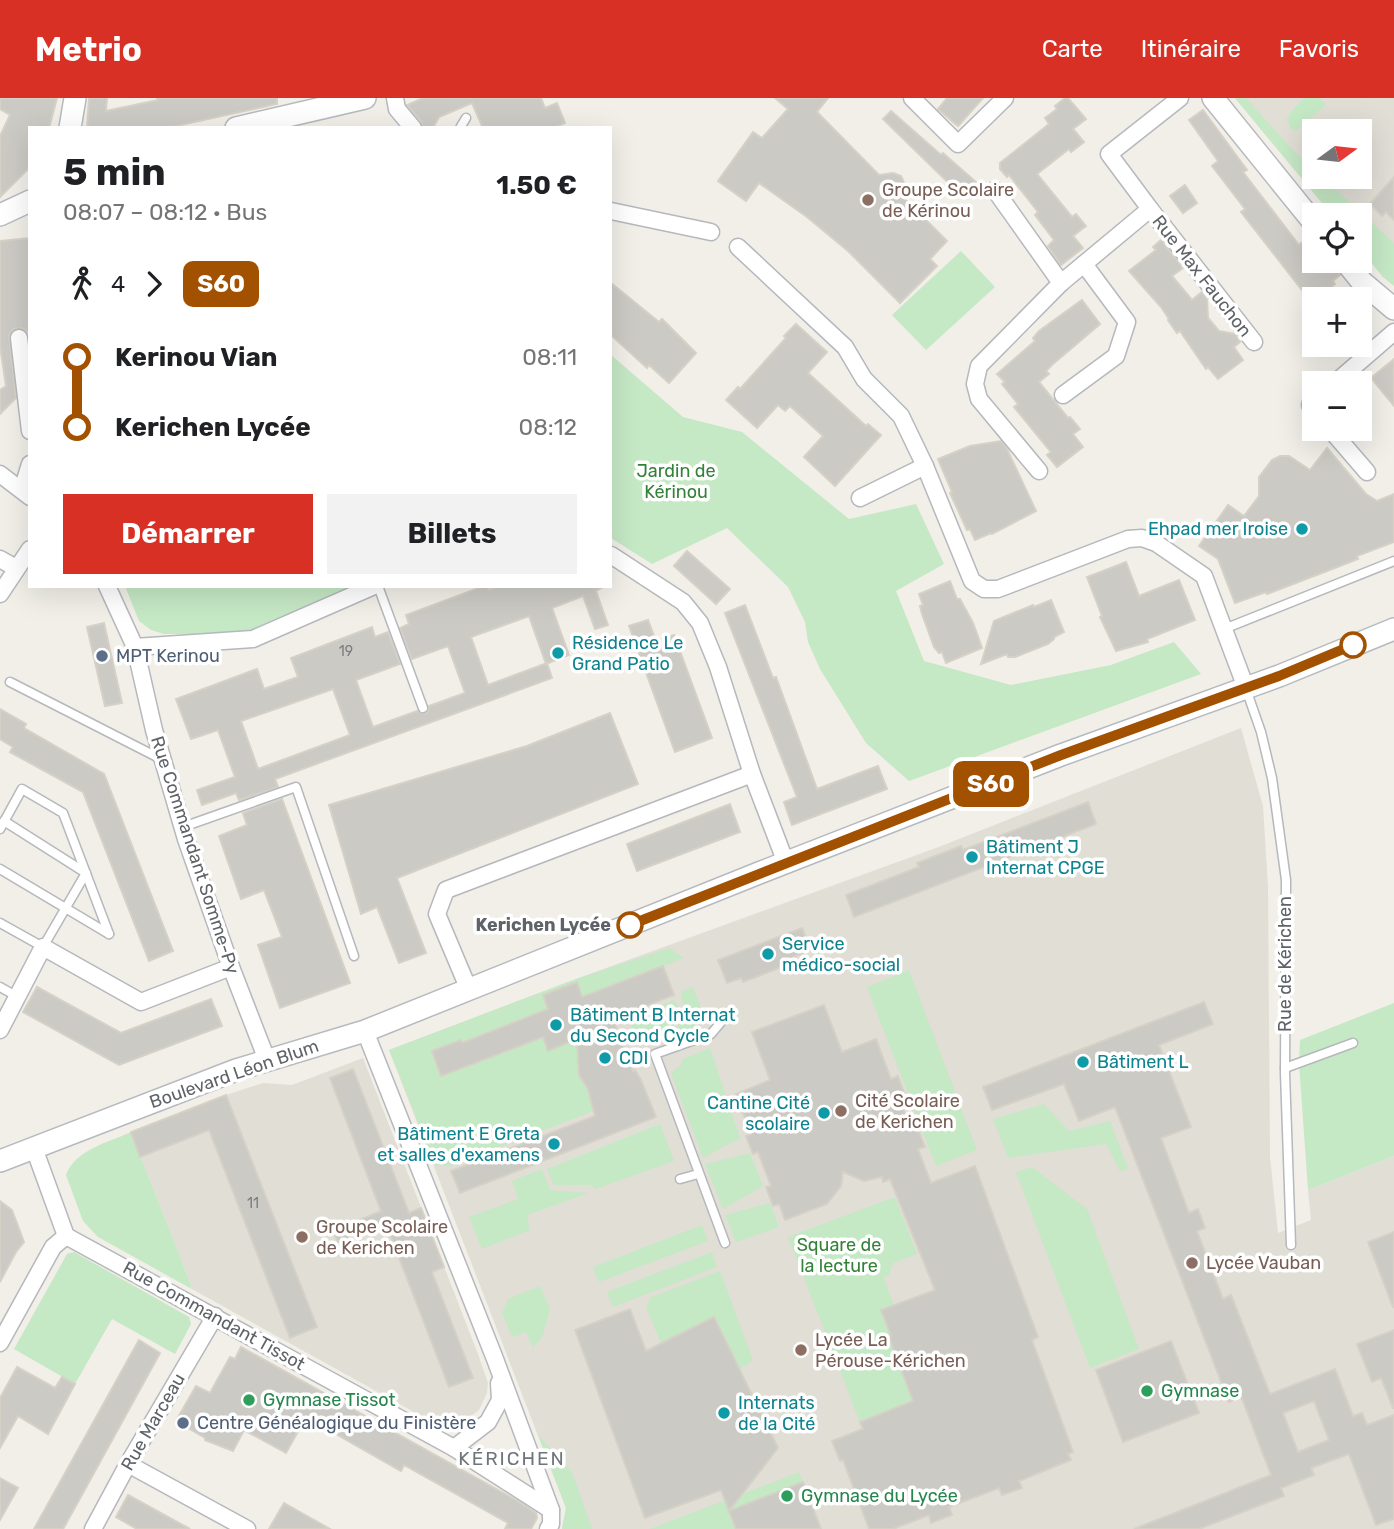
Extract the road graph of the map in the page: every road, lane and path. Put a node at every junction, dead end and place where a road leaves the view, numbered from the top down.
1 (75, 98) edge
2 (365, 98) edge
3 (395, 98) edge
4 (912, 98) edge
5 (1005, 98) edge
6 (1180, 98) edge
7 (1213, 98) edge
8 (466, 118) dead end
9 (296, 121) edge
10 (70, 126) edge
11 (253, 126) edge
12 (411, 126) edge
13 (461, 126) edge
14 (995, 190) dead end
15 (28, 202) edge
16 (1302, 208) edge
17 (1150, 209) junction
18 (612, 211) edge
19 (0, 215) edge
20 (712, 232) dead end
21 (738, 247) dead end
22 (1084, 264) junction
23 (1355, 273) edge
24 (1061, 283) junction
25 (1394, 309) edge
26 (1394, 332) edge
27 (19, 338) dead end
28 (1254, 342) dead end
29 (1349, 371) edge
30 (1063, 395) dead end
31 (28, 414) edge
32 (1340, 441) edge
33 (925, 466) junction
34 (1038, 471) dead end
35 (1367, 472) dead end
36 (0, 474) edge
37 (26, 494) edge
38 (860, 498) dead end
39 (28, 552) edge
40 (612, 556) edge
41 (0, 559) edge
42 (1394, 561) edge
43 (16, 568) junction
44 (108, 588) edge
45 (371, 588) edge
46 (373, 588) edge
47 (0, 594) edge
48 (1224, 629) junction
49 (1394, 629) edge
50 (135, 647) junction
51 (10, 682) dead end
52 (1246, 688) junction
53 (423, 708) dead end
54 (163, 760) junction
55 (751, 774) junction
56 (2, 825) edge
57 (183, 827) junction
58 (786, 863) junction
59 (0, 869) edge
60 (86, 873) junction
61 (65, 908) junction
62 (0, 923) edge
63 (43, 947) junction
64 (354, 956) dead end
65 (231, 967) junction
66 (0, 986) edge
67 (469, 989) junction
68 (18, 997) junction
69 (722, 1021) dead end
70 (0, 1030) edge
71 (365, 1031) junction
72 (1353, 1043) dead end
73 (267, 1060) junction
74 (1286, 1068) junction
75 (34, 1148) junction
76 (0, 1161) edge
77 (698, 1174) junction
78 (680, 1180) dead end
79 (66, 1236) junction
80 (725, 1243) dead end
81 (1291, 1245) dead end
82 (215, 1316) junction
83 (0, 1343) edge
84 (498, 1367) junction
85 (454, 1448) junction
86 (128, 1464) junction
87 (551, 1510) junction
88 (93, 1529) edge
89 (247, 1529) edge
90 (548, 1529) edge

1 - 10 main road
2 - 9 main road
3 - 12 street
4 - 5 street
6 - 17 street, Rue Max Fauchon
7 - 16 main road
8 - 13 lane
9 - 11 main road
14 - 24 street
15 - 19 main road
17 - 22 street, Rue Max Fauchon
17 - 28 street, Rue Max Fauchon
18 - 20 street
21 - 33 street
22 - 24 street, Rue Max Fauchon
22 - 30 street
23 - 25 main road
24 - 34 street, Rue Max Fauchon
26 - 29 street
27 - 31 street
32 - 35 street
33 - 38 street
33 - 48 street
36 - 37 street
39 - 43 street
40 - 55 street
41 - 43 street
42 - 48 lane
43 - 47 street
44 - 50 street, Rue Commandant Somme-Py
45 - 50 street
46 - 53 lane
48 - 52 street
49 - 52 main road, Boulevard Léon Blum
50 - 54 street, Rue Commandant Somme-Py
51 - 54 lane
52 - 58 main road, Boulevard Léon Blum
52 - 74 lane, Rue de Kérichen
54 - 57 street, Rue Commandant Somme-Py
55 - 58 street
55 - 67 street
56 - 60 lane
56 - 60 lane
57 - 64 lane
57 - 65 street, Rue Commandant Somme-Py
58 - 67 main road, Boulevard Léon Blum
59 - 61 lane
60 - 61 lane
60 - 61 lane
61 - 63 lane
62 - 63 lane
63 - 65 street
63 - 68 street
65 - 73 street, Rue Commandant Somme-Py
66 - 68 lane
67 - 71 main road, Boulevard Léon Blum
68 - 70 street
69 - 77 lane
71 - 73 main road, Boulevard Léon Blum
71 - 84 street
72 - 74 lane
73 - 75 main road, Boulevard Léon Blum
74 - 81 lane, Rue de Kérichen
75 - 76 main road, Boulevard Léon Blum
75 - 79 street
77 - 78 lane
77 - 80 lane
79 - 82 street, Rue Commandant Tissot
79 - 83 street
82 - 85 street, Rue Commandant Tissot
82 - 86 street, Rue Marceau
84 - 85 street
84 - 87 street
85 - 87 street, Rue Commandant Tissot
86 - 88 street, Rue Marceau
86 - 89 street
87 - 90 street

